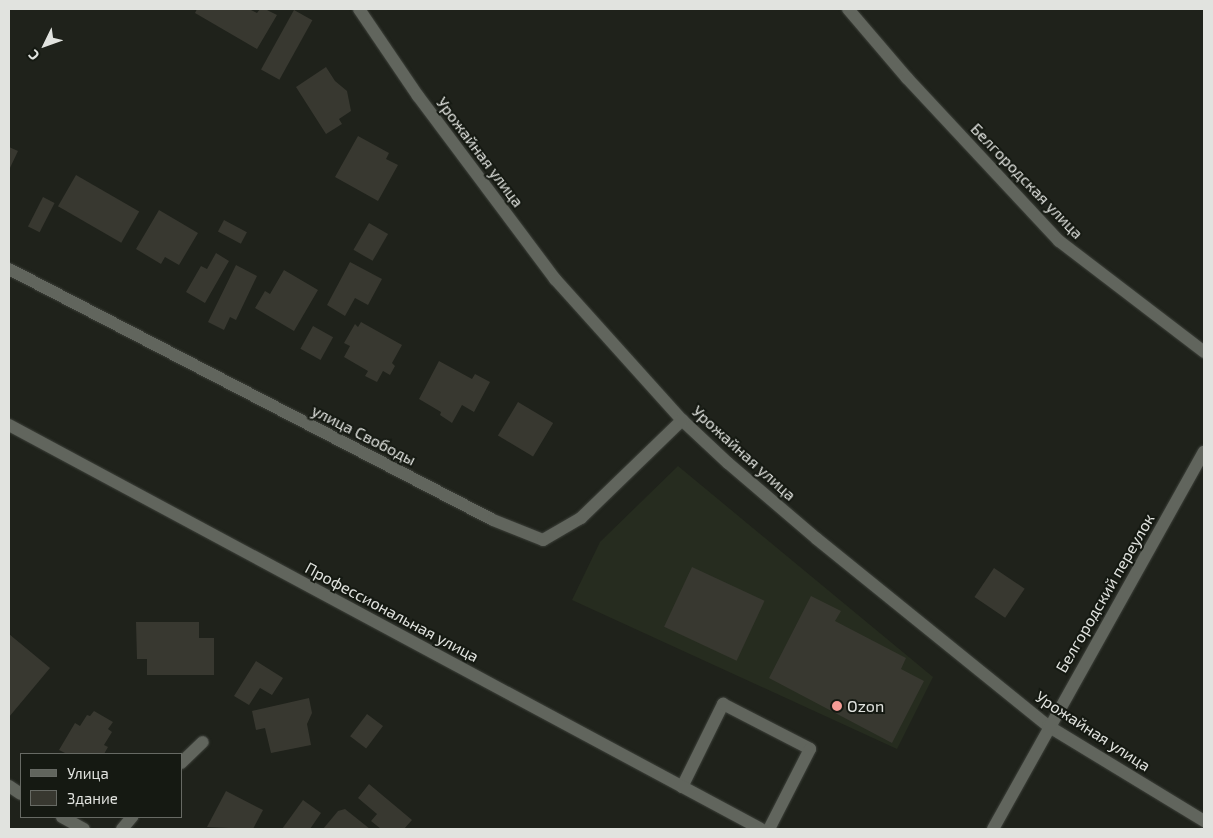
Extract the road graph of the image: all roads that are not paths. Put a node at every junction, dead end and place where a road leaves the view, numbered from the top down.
1 (359, 9) edge
2 (848, 9) edge
3 (9, 269) edge
4 (1204, 352) edge
5 (682, 420) junction
6 (9, 425) edge
7 (1204, 452) edge
8 (1048, 726) junction
9 (203, 742) dead end
10 (182, 762) edge
11 (9, 786) edge
12 (682, 787) junction
13 (20, 793) edge
14 (64, 818) edge
15 (131, 818) edge
16 (1204, 821) edge
17 (84, 829) edge
18 (122, 829) edge
19 (760, 829) edge
20 (769, 829) edge
21 (993, 829) edge

1 - 5 street, Урожайная улица
2 - 4 street, Белгородская улица
3 - 5 street, улица Свободы
5 - 8 street, Урожайная улица
6 - 12 street, Профессиональная улица
7 - 8 street, Белгородский переулок
8 - 16 street, Урожайная улица
8 - 21 street, Белгородский переулок
9 - 10 street
11 - 13 street
12 - 19 street, Профессиональная улица
12 - 20 street
14 - 17 street
15 - 18 street

